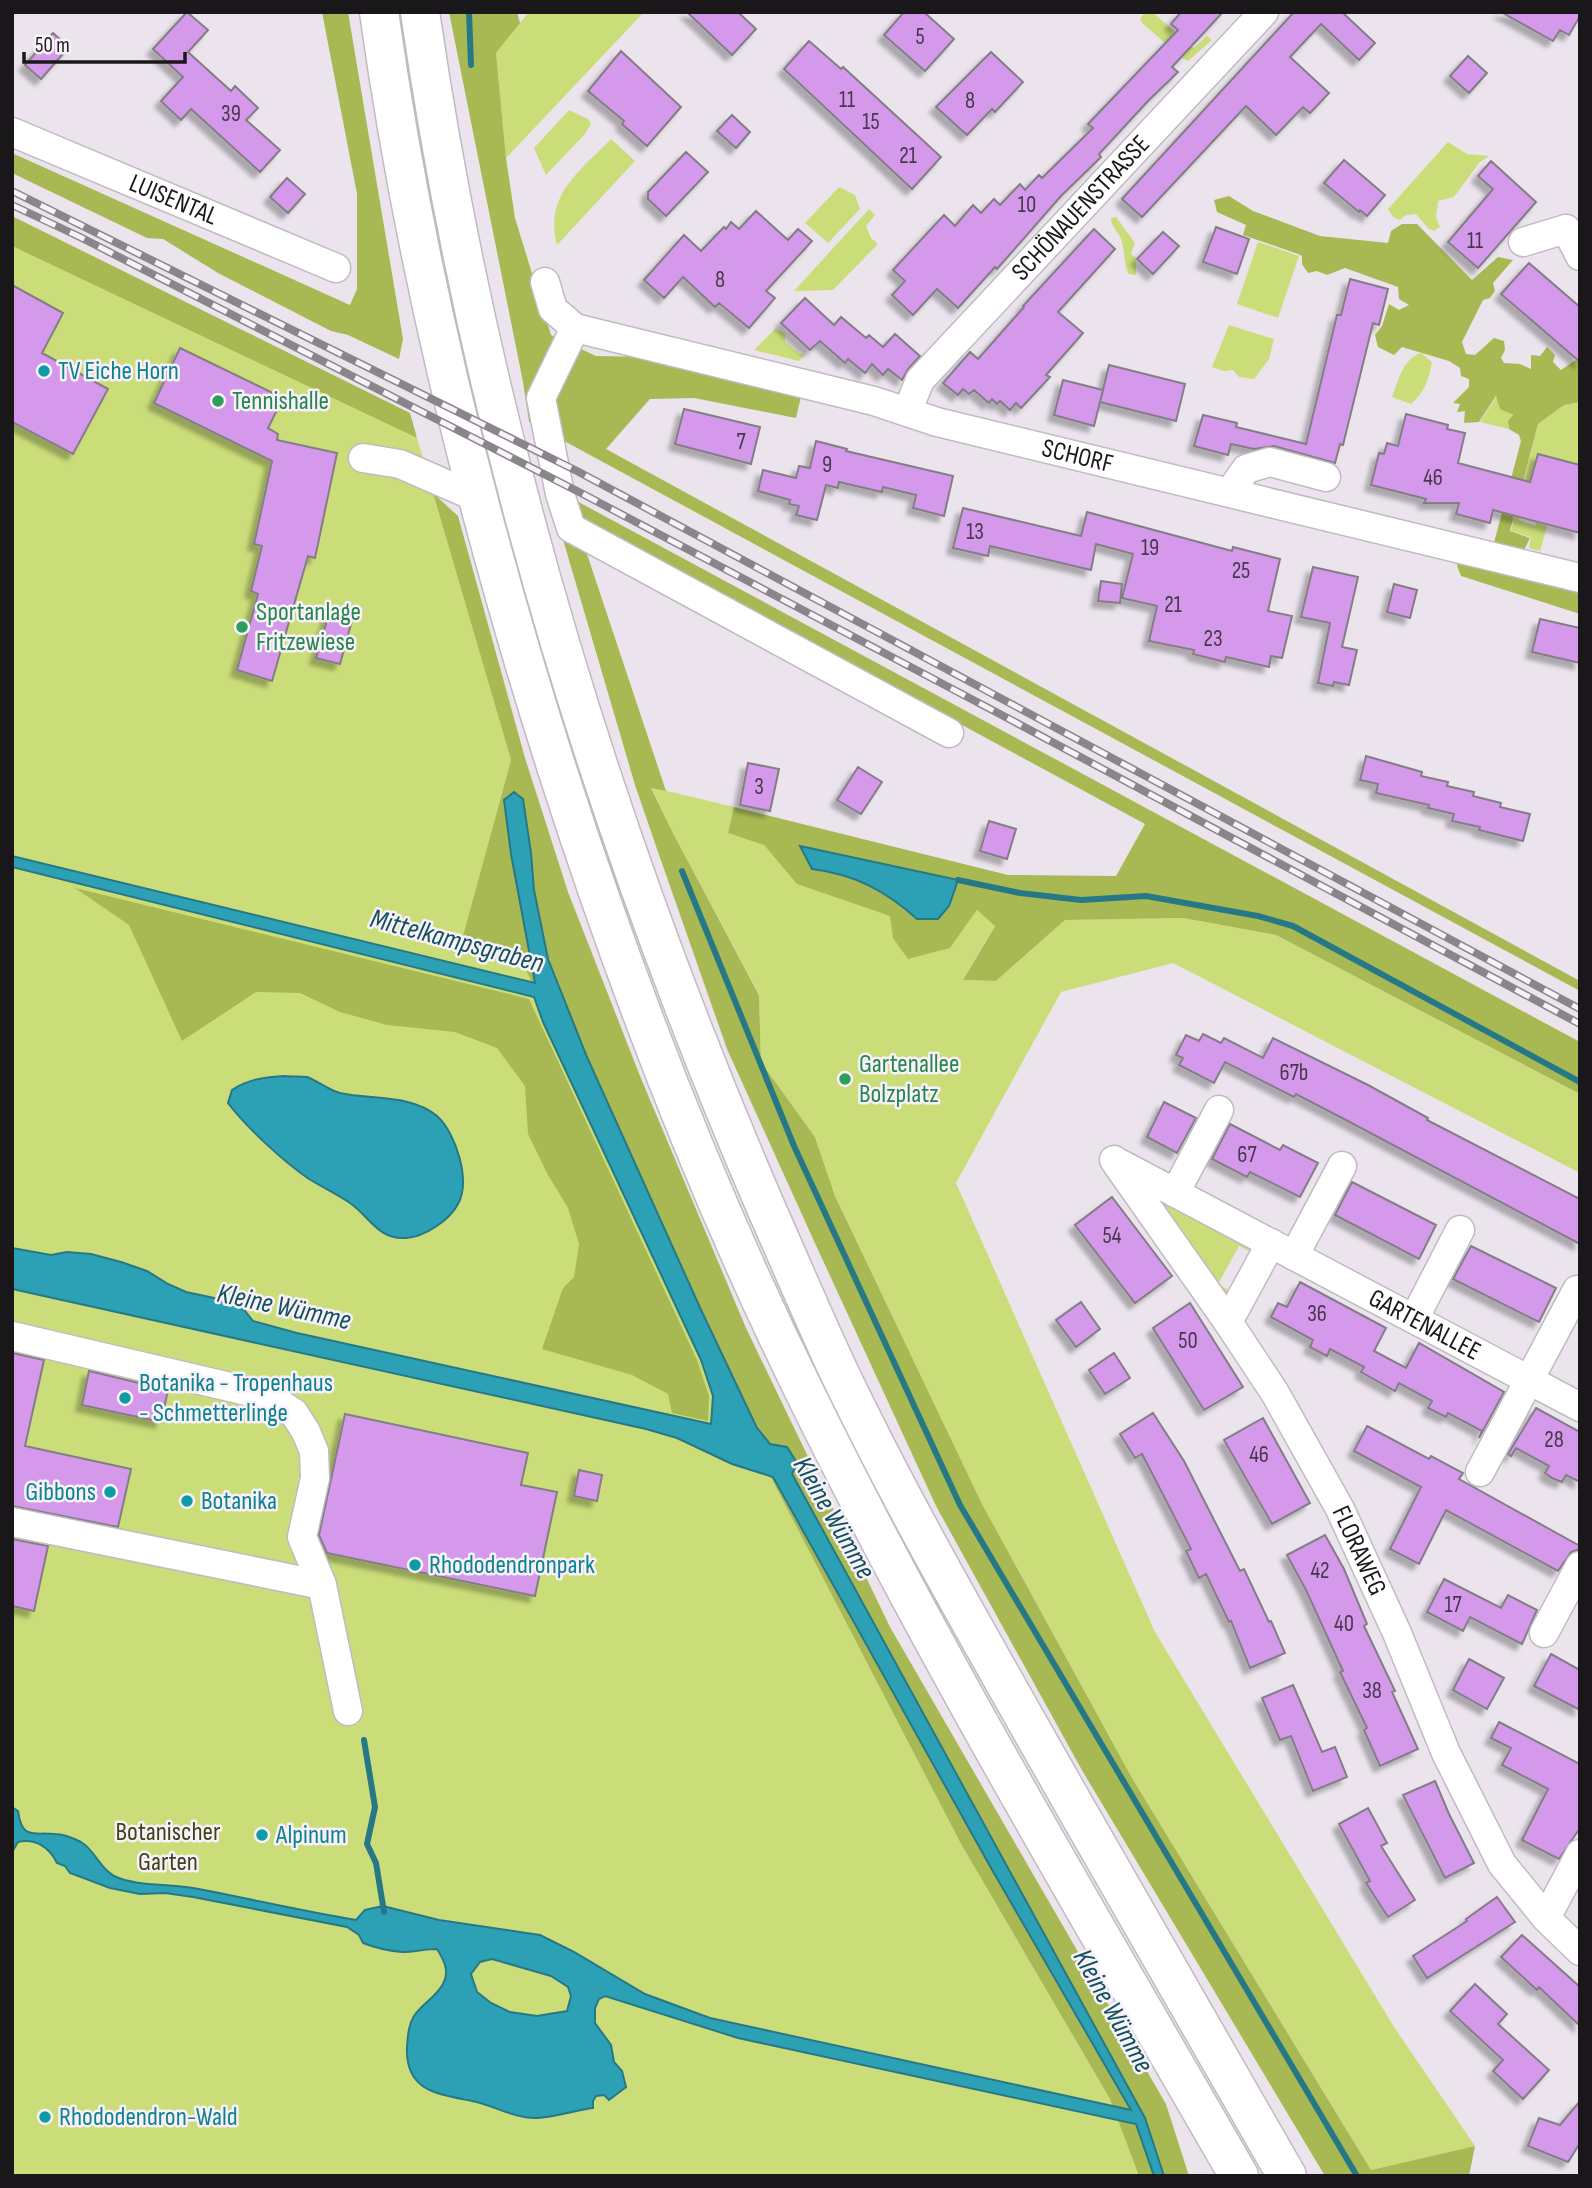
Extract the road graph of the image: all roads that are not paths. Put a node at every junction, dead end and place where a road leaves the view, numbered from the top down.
1 (379, 12) edge
2 (420, 12) edge
3 (1264, 12) edge
4 (12, 132) edge
5 (1573, 220) edge
6 (1523, 242) dead end
7 (1580, 256) edge
8 (335, 268) dead end
9 (545, 282) dead end
10 (575, 328) junction
11 (907, 412) junction
12 (363, 458) dead end
13 (1326, 477) dead end
14 (1230, 492) junction
15 (478, 498) junction
16 (1580, 578) edge
17 (949, 733) dead end
18 (1219, 1110) dead end
19 (1114, 1160) joint
20 (1342, 1166) dead end
21 (1175, 1193) junction
22 (1460, 1230) dead end
23 (1283, 1249) junction
24 (1577, 1290) dead end
25 (1414, 1319) junction
26 (1228, 1322) junction
27 (12, 1336) edge
28 (1528, 1380) junction
29 (1580, 1407) edge
30 (1480, 1472) dead end
31 (12, 1522) edge
32 (1580, 1566) edge
33 (322, 1585) junction
34 (1544, 1633) dead end
35 (348, 1711) dead end
36 (1580, 1854) edge
37 (1546, 1918) junction
38 (1580, 1951) edge
39 (1129, 1983) junction
40 (1216, 2176) edge
41 (1239, 2176) edge
42 (1287, 2176) edge

1 - 15 highway
2 - 42 highway
3 - 11 street, SCHÖNAUENSTRASSE
4 - 8 street, LUISENTAL
5 - 6 street
5 - 7 street
9 - 10 street
10 - 11 street, SCHORF
10 - 17 street
11 - 14 street, SCHORF
12 - 15 street
13 - 14 street
14 - 16 street, SCHORF
15 - 39 highway
18 - 21 street
19 - 21 street, GARTENALLEE
19 - 26 street, FLORAWEG
20 - 23 street
21 - 23 street, GARTENALLEE
22 - 25 street
23 - 25 street, GARTENALLEE
23 - 26 street
24 - 28 street
25 - 28 street, GARTENALLEE
26 - 37 street, FLORAWEG
27 - 33 street
28 - 29 street, GARTENALLEE
28 - 30 street
31 - 33 street
32 - 34 street
33 - 35 street
36 - 37 street
37 - 38 street, FLORAWEG
39 - 40 highway
39 - 41 highway

